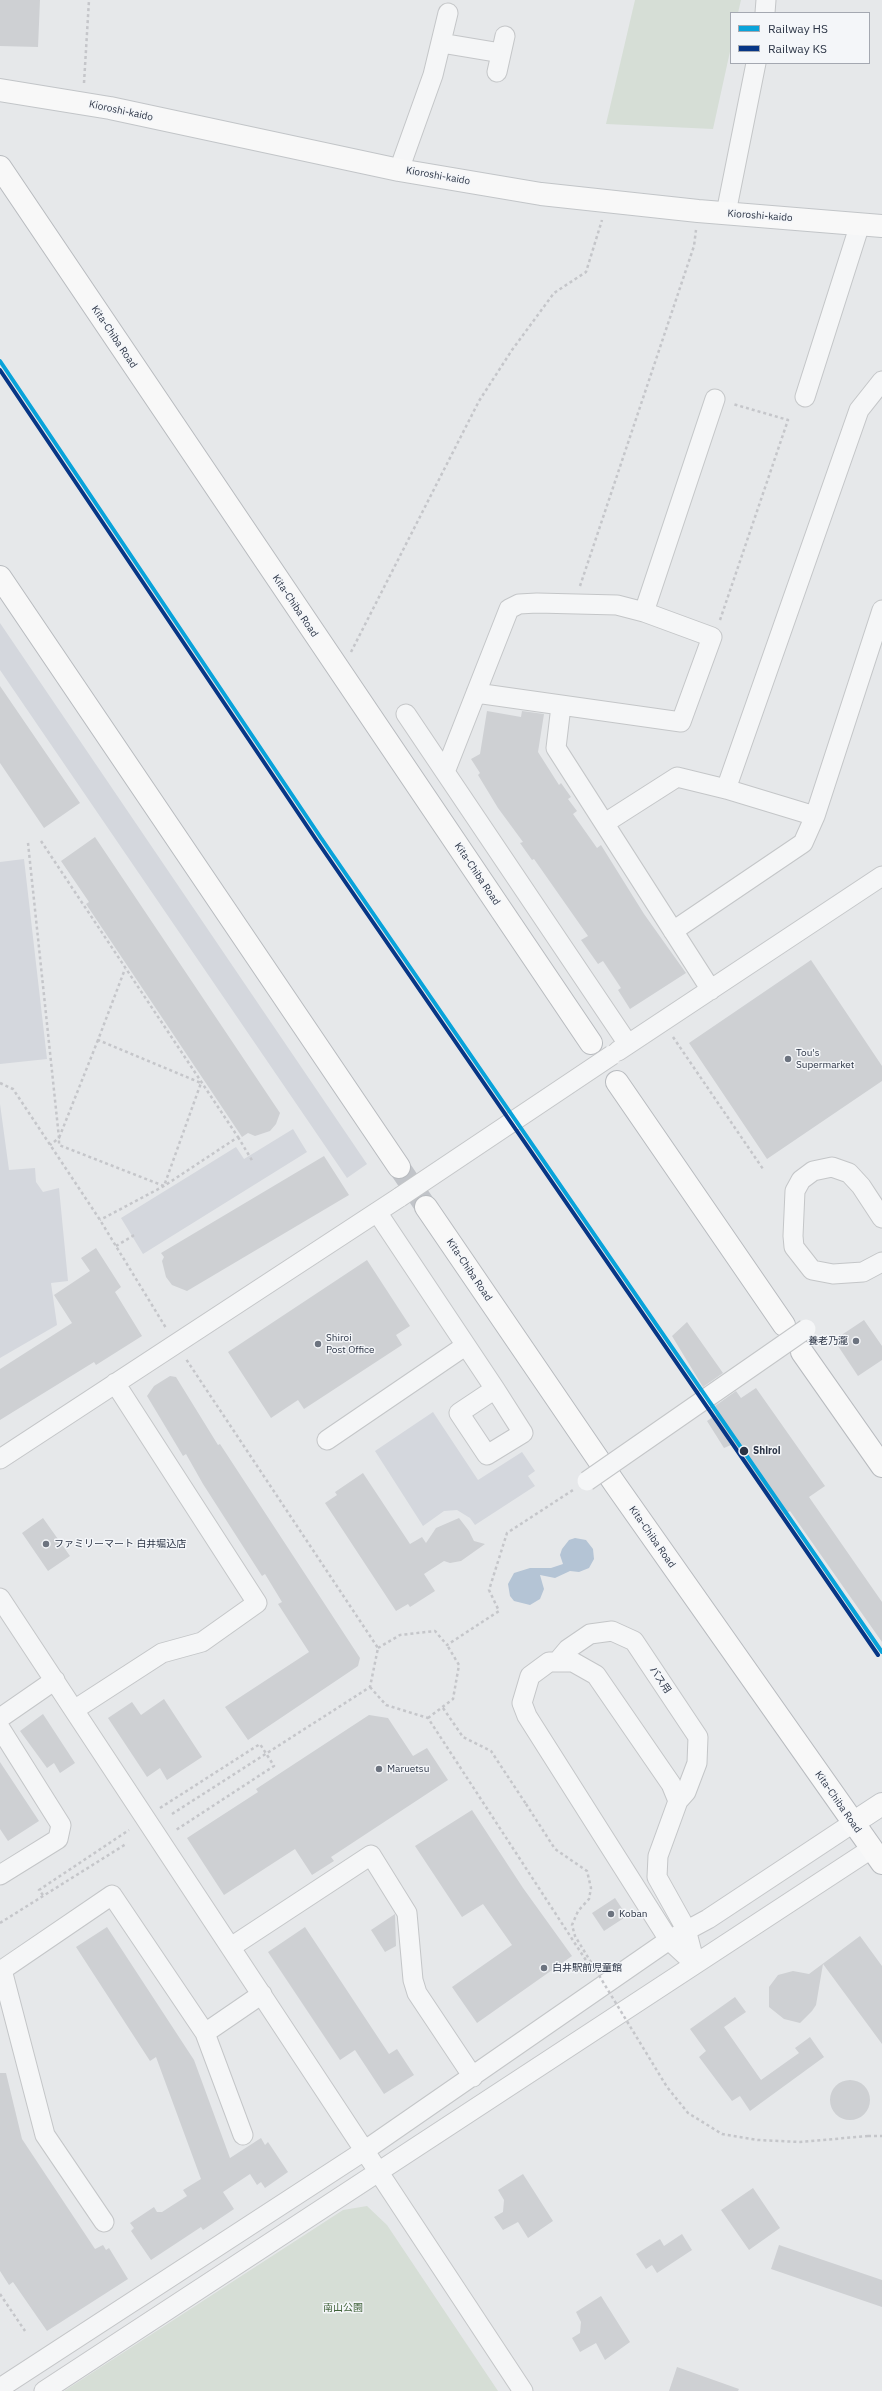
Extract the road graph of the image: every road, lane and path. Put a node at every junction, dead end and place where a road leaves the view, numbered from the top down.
1 (89, 0) edge
2 (766, 0) edge
3 (765, 12) edge
4 (448, 13) dead end
5 (441, 43) junction
6 (756, 64) edge
7 (497, 72) dead end
8 (0, 90) edge
9 (83, 103) junction
10 (0, 167) edge
11 (399, 170) junction
12 (608, 203) junction
13 (698, 211) junction
14 (726, 213) junction
15 (860, 224) junction
16 (882, 226) edge
17 (882, 381) edge
18 (805, 397) dead end
19 (715, 399) joint
20 (0, 577) edge
21 (574, 603) junction
22 (882, 610) edge
23 (644, 612) junction
24 (712, 637) junction
25 (349, 655) dead end
26 (476, 693) junction
27 (561, 706) junction
28 (406, 714) dead end
29 (445, 772) junction
30 (726, 789) junction
31 (815, 816) junction
32 (605, 823) junction
33 (40, 841) dead end
34 (28, 843) dead end
35 (882, 876) edge
36 (674, 931) junction
37 (125, 969) junction
38 (711, 990) junction
39 (672, 1035) dead end
40 (98, 1040) junction
41 (591, 1043) dead end
42 (628, 1044) junction
43 (617, 1082) dead end
44 (0, 1083) edge
45 (201, 1083) junction
46 (238, 1137) junction
47 (59, 1138) junction
48 (50, 1145) junction
49 (253, 1162) dead end
50 (400, 1167) tunnel mouth
51 (763, 1169) dead end
52 (164, 1186) junction
53 (426, 1207) tunnel mouth
54 (377, 1212) junction
55 (882, 1218) edge
56 (100, 1220) junction
57 (136, 1234) dead end
58 (116, 1246) junction
59 (882, 1262) edge
60 (784, 1325) dead end
61 (167, 1329) dead end
62 (806, 1329) dead end
63 (466, 1346) junction
64 (802, 1352) dead end
65 (185, 1356) dead end
66 (116, 1383) junction
67 (495, 1389) dead end
68 (328, 1440) dead end
69 (0, 1459) edge
70 (882, 1466) edge
71 (587, 1481) joint
72 (0, 1598) edge
73 (447, 1645) junction
74 (378, 1648) junction
75 (557, 1662) junction
76 (55, 1680) junction
77 (370, 1687) junction
78 (443, 1708) junction
79 (74, 1710) junction
80 (0, 1718) edge
81 (428, 1718) junction
82 (0, 1728) edge
83 (266, 1754) junction
84 (678, 1801) junction
85 (882, 1804) edge
86 (157, 1809) dead end
87 (172, 1814) dead end
88 (858, 1819) junction
89 (129, 1830) dead end
90 (172, 1832) dead end
91 (126, 1844) dead end
92 (878, 1851) edge
93 (0, 1875) edge
94 (43, 1895) junction
95 (0, 1923) edge
96 (686, 1929) junction
97 (668, 1940) junction
98 (231, 1947) junction
99 (696, 1964) junction
100 (591, 1968) dead end
101 (262, 1994) junction
102 (205, 2033) junction
103 (473, 2077) junction
104 (242, 2135) dead end
105 (882, 2136) edge
106 (364, 2151) junction
107 (378, 2172) junction
108 (104, 2222) dead end
109 (0, 2294) edge
110 (25, 2331) dead end
111 (0, 2388) edge
112 (44, 2391) edge
113 (523, 2391) edge

1 - 9 path
2 - 3 street
4 - 5 street
5 - 7 street
5 - 11 street
6 - 14 street
8 - 9 main road, Kioroshi-kaido
9 - 11 main road, Kioroshi-kaido
10 - 41 main road, Kita-Chiba Road
11 - 12 main road, Kioroshi-kaido
12 - 13 main road, Kioroshi-kaido
12 - 25 path
13 - 14 main road, Kioroshi-kaido
13 - 21 path
14 - 15 main road, Kioroshi-kaido
15 - 16 main road, Kioroshi-kaido
15 - 18 street
17 - 30 street
19 - 23 street
19 - 24 path
20 - 50 main road
21 - 23 street
21 - 26 street
22 - 31 street
23 - 24 street
24 - 27 street
26 - 27 street
26 - 29 street
27 - 32 street
28 - 29 street
29 - 42 street
30 - 31 street
30 - 32 street
31 - 36 street
32 - 36 street
33 - 37 path
34 - 47 path
35 - 38 street
36 - 38 street
37 - 40 path
37 - 45 path
38 - 42 street
39 - 51 path
40 - 45 path
40 - 47 path
42 - 54 street, bridge
43 - 60 main road
44 - 48 path
45 - 46 path
45 - 52 path
46 - 49 path
46 - 52 path
47 - 48 path
47 - 52 path
48 - 56 path
52 - 56 path
53 - 88 main road, Kita-Chiba Road
54 - 63 street
54 - 66 street
55 - 59 street
56 - 58 path
57 - 58 path
58 - 61 path
62 - 71 street, bridge
63 - 67 street
63 - 68 street
64 - 70 main road
65 - 74 path
66 - 69 street
66 - 79 street
71 - 73 path
72 - 76 street
73 - 74 path
73 - 78 path
74 - 77 path
75 - 84 street
75 - 84 street, バス用
75 - 97 street
76 - 79 street
76 - 80 street
77 - 81 path
77 - 83 path
78 - 81 path
78 - 105 path, bridge
79 - 98 street
81 - 100 path
82 - 93 street
83 - 86 path
83 - 87 path
83 - 90 path
84 - 96 street, バス用
85 - 88 main road
88 - 92 main road, Kita-Chiba Road
88 - 96 street
89 - 94 path
91 - 94 path
92 - 99 street
94 - 95 path
96 - 97 street
96 - 99 street, バス用
97 - 99 street
97 - 103 street
98 - 101 street
98 - 103 street
99 - 107 street
101 - 102 street
101 - 106 street
102 - 104 street
102 - 108 street
103 - 106 street
106 - 107 street
106 - 111 street
107 - 112 street
107 - 113 street
109 - 110 path

